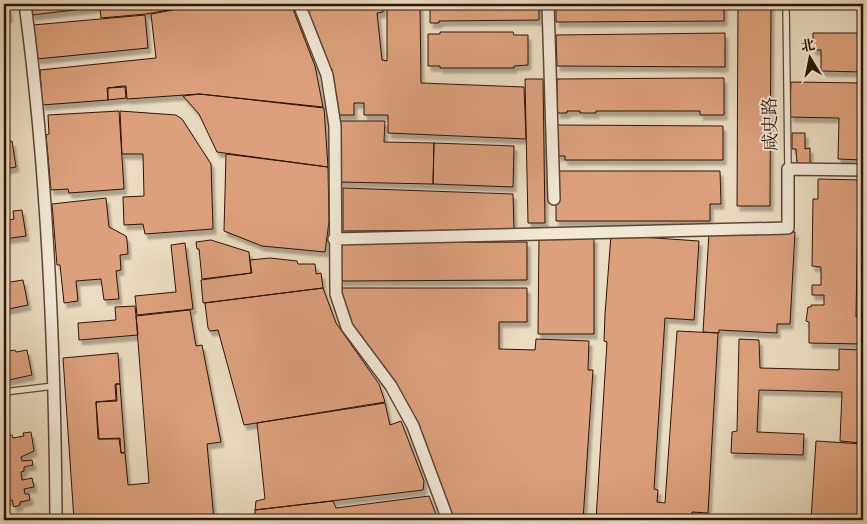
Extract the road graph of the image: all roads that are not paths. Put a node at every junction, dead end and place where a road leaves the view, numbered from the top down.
1 (25, 4) edge
2 (299, 4) edge
3 (548, 4) edge
4 (786, 4) edge
5 (788, 169) junction
6 (863, 170) edge
7 (554, 199) dead end
8 (334, 239) junction
9 (55, 386) junction
10 (4, 392) edge
11 (56, 520) edge
12 (448, 520) edge

1 - 9 street
2 - 8 street
3 - 7 street
4 - 5 lane, 咸史路
5 - 6 street, 咸史路
5 - 8 street
8 - 12 street
9 - 10 lane
9 - 11 street

